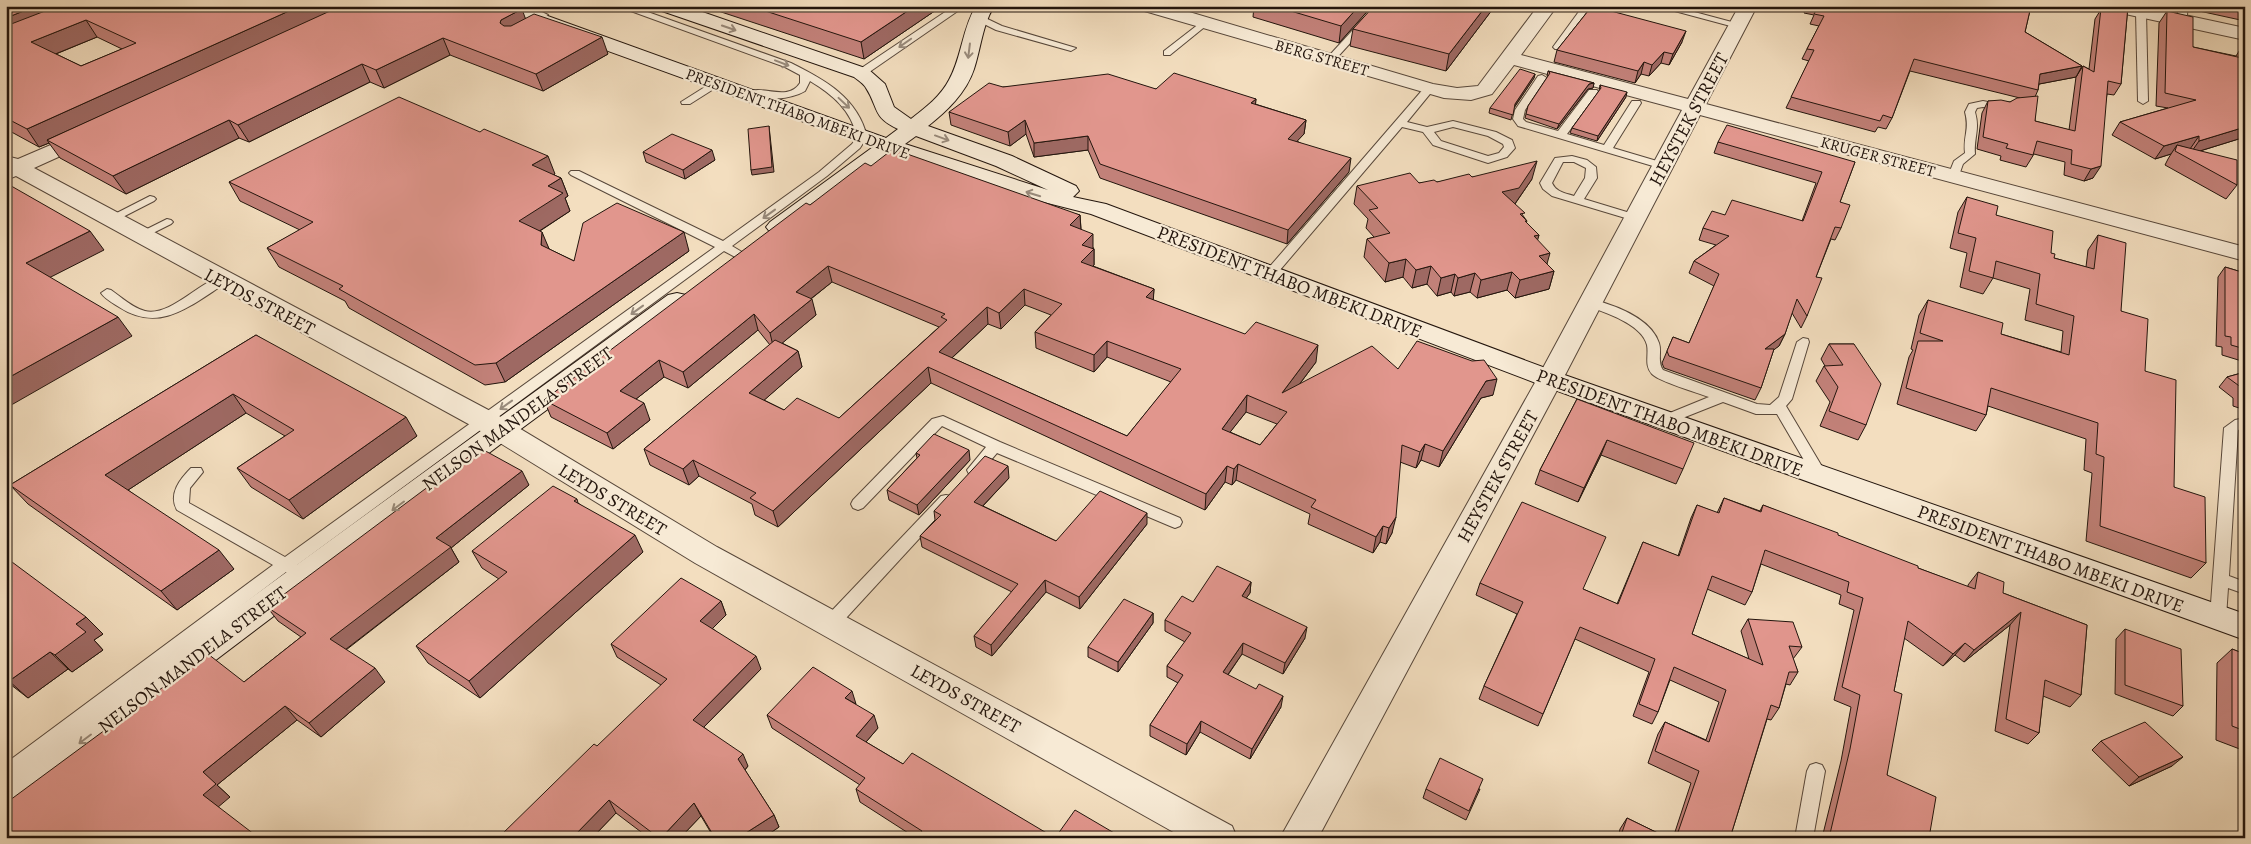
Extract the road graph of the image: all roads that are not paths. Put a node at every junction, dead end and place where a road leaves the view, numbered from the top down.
1 (502, 6) edge
2 (521, 6) edge
3 (621, 6) edge
4 (666, 6) edge
5 (1148, 6) edge
6 (1380, 6) edge
7 (1548, 6) edge
8 (1588, 6) edge
9 (1660, 6) edge
10 (2116, 6) edge
11 (974, 10) edge
12 (2141, 12) junction
13 (2183, 14) edge
14 (1743, 16) edge
15 (1204, 23) junction
16 (2245, 34) edge
17 (1558, 47) edge
18 (1071, 48) dead end
19 (1167, 53) dead end
20 (1510, 58) junction
21 (1330, 60) junction
22 (861, 73) junction
23 (805, 74) junction
24 (1542, 78) dead end
25 (716, 83) junction
26 (1429, 88) junction
27 (1593, 92) dead end
28 (2142, 101) dead end
29 (686, 102) dead end
30 (1636, 103) dead end
31 (1694, 106) junction
32 (2004, 108) edge
33 (1400, 123) junction
34 (106, 126) edge
35 (913, 128) junction
36 (1428, 130) junction
37 (1560, 136) junction
38 (875, 141) junction
39 (1606, 150) junction
40 (1663, 166) junction
41 (10, 168) edge
42 (575, 173) dead end
43 (1954, 176) junction
44 (150, 200) dead end
45 (1578, 200) dead end
46 (1098, 209) junction
47 (1636, 218) junction
48 (111, 219) junction
49 (167, 222) dead end
50 (140, 235) junction
51 (732, 251) junction
52 (2245, 254) edge
53 (1270, 274) junction
54 (222, 280) junction
55 (107, 293) dead end
56 (1591, 302) junction
57 (1803, 342) dead end
58 (1550, 379) junction
59 (1722, 398) junction
60 (1779, 406) junction
61 (1665, 420) junction
62 (2245, 423) edge
63 (492, 425) junction
64 (995, 446) junction
65 (196, 472) dead end
66 (1820, 475) junction
67 (858, 504) dead end
68 (1175, 522) dead end
69 (295, 570) junction
70 (2222, 580) junction
71 (2245, 588) edge
72 (2218, 617) junction
73 (830, 624) junction
74 (2245, 627) edge
75 (1816, 772) dead end
76 (6, 773) edge
77 (6, 798) edge
78 (1220, 838) edge
79 (1298, 838) edge
80 (1804, 838) edge

1 - 25 street, PRESIDENT THABO MBEKI DRIVE
2 - 23 lane
3 -> 23 lane
4 -> 22 street, PRESIDENT THABO MBEKI DRIVE
5 - 15 street, BERG STREET
6 - 21 lane
7 - 20 street
8 - 17 lane
9 - 14 lane
10 - 12 street
11 - 18 lane
11 -> 22 lane
11 -> 35 street, NELSON MANDELA STREET
12 - 13 street
12 - 28 lane
13 - 16 street
14 - 31 street, HEYSTEK STREET
15 - 19 lane
15 - 21 street, BERG STREET
20 - 26 street, BERG STREET
20 - 31 street, KRUGER STREET
21 - 26 street, BERG STREET
22 - 35 street, PRESIDENT THABO MBEKI DRIVE
23 -> 38 lane
24 - 37 lane
25 - 29 lane
25 - 38 street, PRESIDENT THABO MBEKI DRIVE
26 - 33 lane
27 - 37 lane
30 - 39 lane
31 - 40 street, HEYSTEK STREET
31 - 43 street, KRUGER STREET
32 - 43 lane
33 - 36 lane
33 - 53 lane
34 - 41 street
35 - 38 street, NELSON MANDELA STREET
35 -> 46 street, PRESIDENT THABO MBEKI DRIVE
36 - 36 lane
37 - 39 lane
46 -> 38 street, PRESIDENT THABO MBEKI DRIVE
38 -> 51 street, NELSON MANDELA STREET
39 - 40 lane
40 - 47 street, HEYSTEK STREET
41 - 48 street, LEYDS STREET
42 - 51 lane
43 - 52 street, KRUGER STREET
44 - 48 lane
45 - 47 lane
46 - 53 street, PRESIDENT THABO MBEKI DRIVE
47 - 56 street, HEYSTEK STREET
48 - 50 street, LEYDS STREET
49 - 50 lane
50 - 54 street, LEYDS STREET
51 -> 63 street, NELSON MANDELA STREET
53 - 58 street, PRESIDENT THABO MBEKI DRIVE
54 - 55 lane
54 - 63 street, LEYDS STREET
56 - 58 street, HEYSTEK STREET
56 - 59 lane
57 - 60 lane
58 - 61 street, PRESIDENT THABO MBEKI DRIVE
58 - 79 street, HEYSTEK STREET
59 - 60 lane
59 - 61 lane
60 - 66 lane
61 - 66 street, PRESIDENT THABO MBEKI DRIVE
62 - 70 lane
63 -> 69 street, NELSON MANDELA STREET
63 - 73 street, LEYDS STREET
64 - 67 lane
64 - 68 lane
64 - 73 lane
65 - 69 lane
66 - 72 street, PRESIDENT THABO MBEKI DRIVE
69 - 76 lane
69 -> 77 street, NELSON MANDELA STREET
70 - 71 lane
70 - 72 lane
72 - 74 street, PRESIDENT THABO MBEKI DRIVE
73 - 78 street, LEYDS STREET
75 - 80 lane

